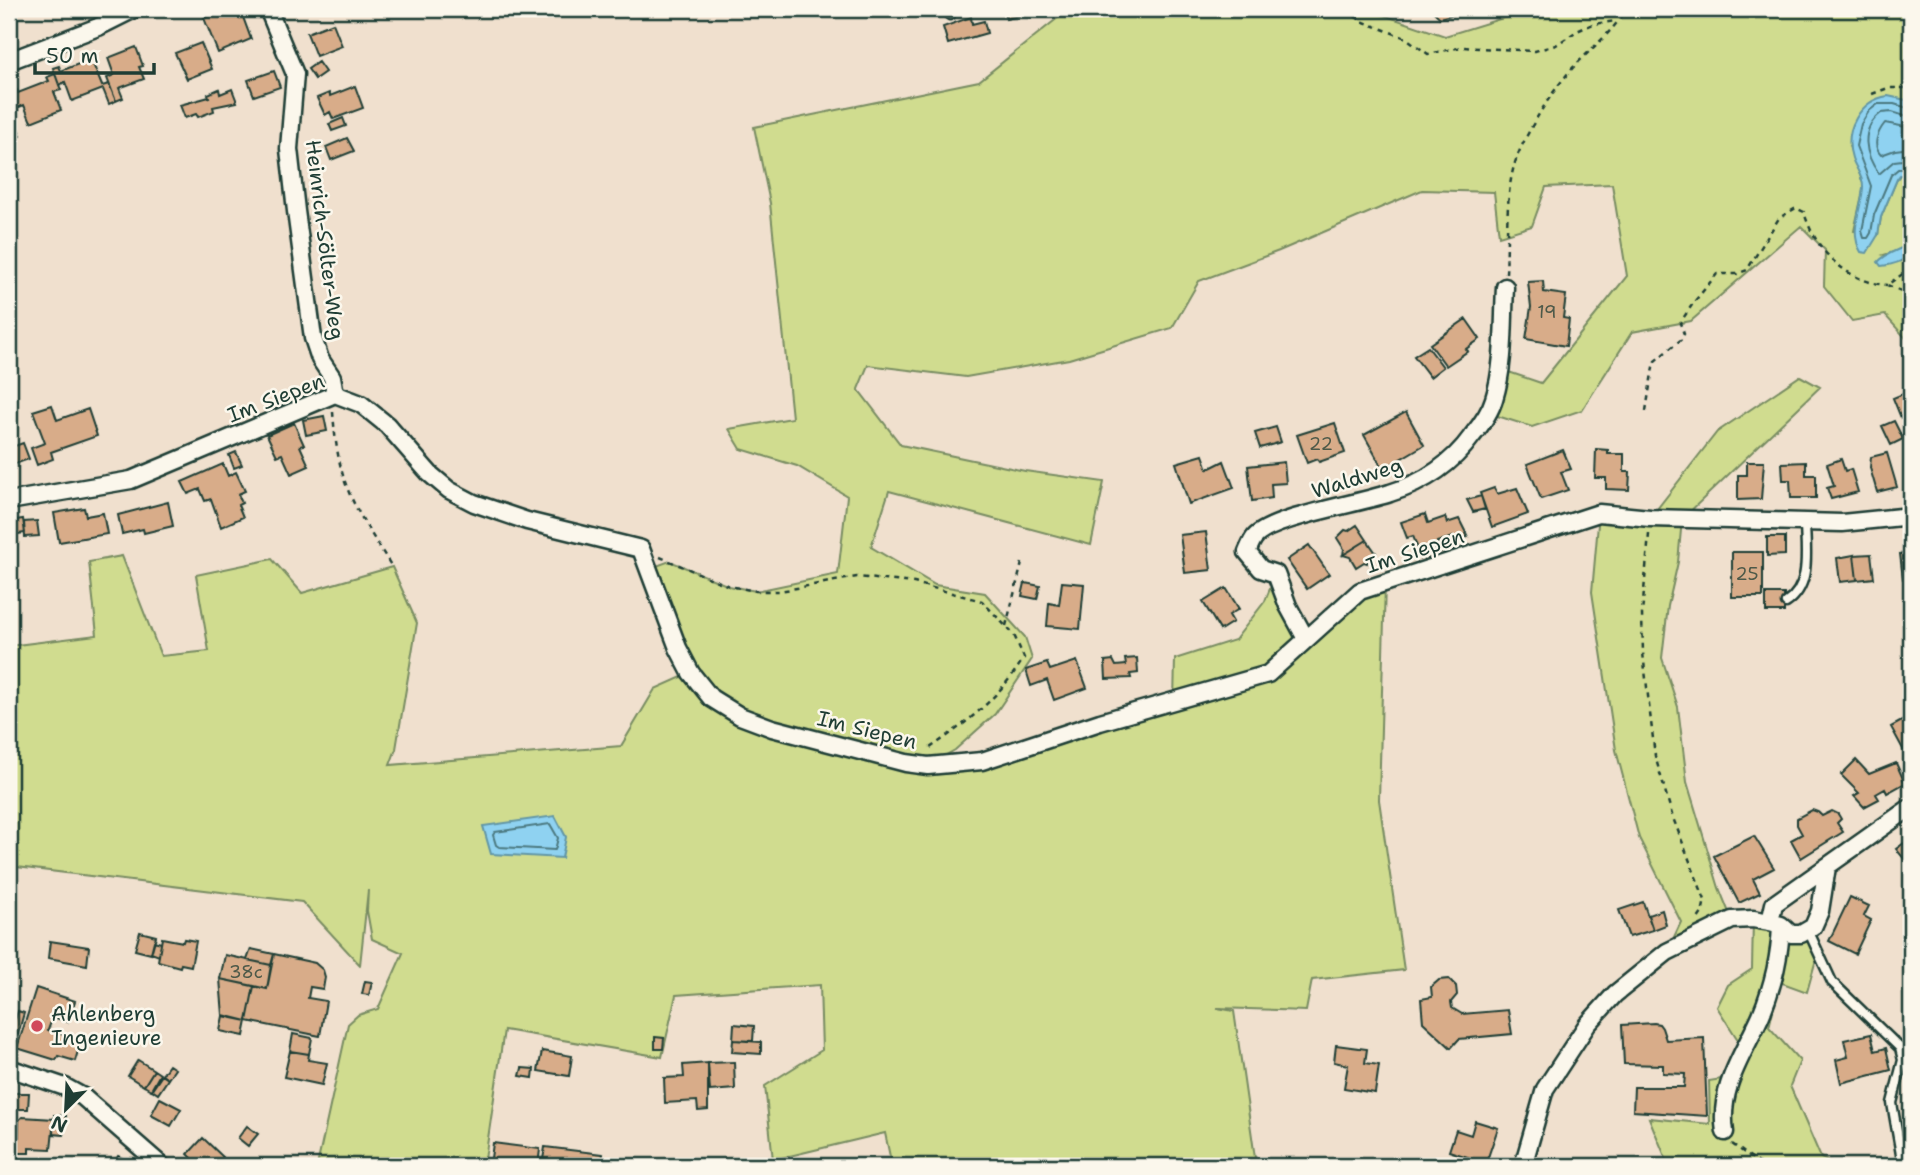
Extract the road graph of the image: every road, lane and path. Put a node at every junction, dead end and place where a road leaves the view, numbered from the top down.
1 (134, 9) edge
2 (268, 9) edge
3 (1380, 9) edge
4 (1626, 9) edge
5 (1343, 10) edge
6 (1618, 21) junction
7 (9, 61) edge
8 (1911, 92) edge
9 (1872, 94) dead end
10 (1911, 268) edge
11 (1887, 285) junction
12 (1505, 287) joint
13 (1911, 295) edge
14 (335, 394) junction
15 (1646, 411) dead end
16 (9, 501) edge
17 (1911, 516) edge
18 (1650, 518) junction
19 (1805, 521) junction
20 (641, 550) junction
21 (1022, 564) dead end
22 (392, 567) dead end
23 (1786, 603) dead end
24 (1006, 626) junction
25 (1306, 639) junction
26 (906, 763) junction
27 (1911, 807) edge
28 (1827, 867) junction
29 (1695, 921) dead end
30 (1776, 924) junction
31 (1808, 930) junction
32 (9, 1068) edge
33 (1726, 1132) joint
34 (162, 1166) edge
35 (1523, 1166) edge
36 (1763, 1166) edge
37 (1903, 1166) edge

1 - 7 street
2 - 14 street, Heinrich-Sölter-Weg
3 - 5 path
4 - 6 path
5 - 6 path
6 - 12 path
8 - 9 path
10 - 11 path
11 - 13 path
11 - 15 path
12 - 25 street, Waldweg
14 - 16 street, Im Siepen
14 - 20 street, Im Siepen
14 - 22 path
17 - 19 street, Im Siepen
18 - 19 street, Im Siepen
18 - 25 street, Im Siepen
18 - 29 path
19 - 23 lane
20 - 24 path
20 - 26 street, Im Siepen
21 - 24 path
24 - 26 path
25 - 26 street, Im Siepen
27 - 28 street
28 - 30 street
28 - 31 street
30 - 31 street
30 - 33 street
30 - 35 street
31 - 37 lane
32 - 34 street
33 - 36 path

